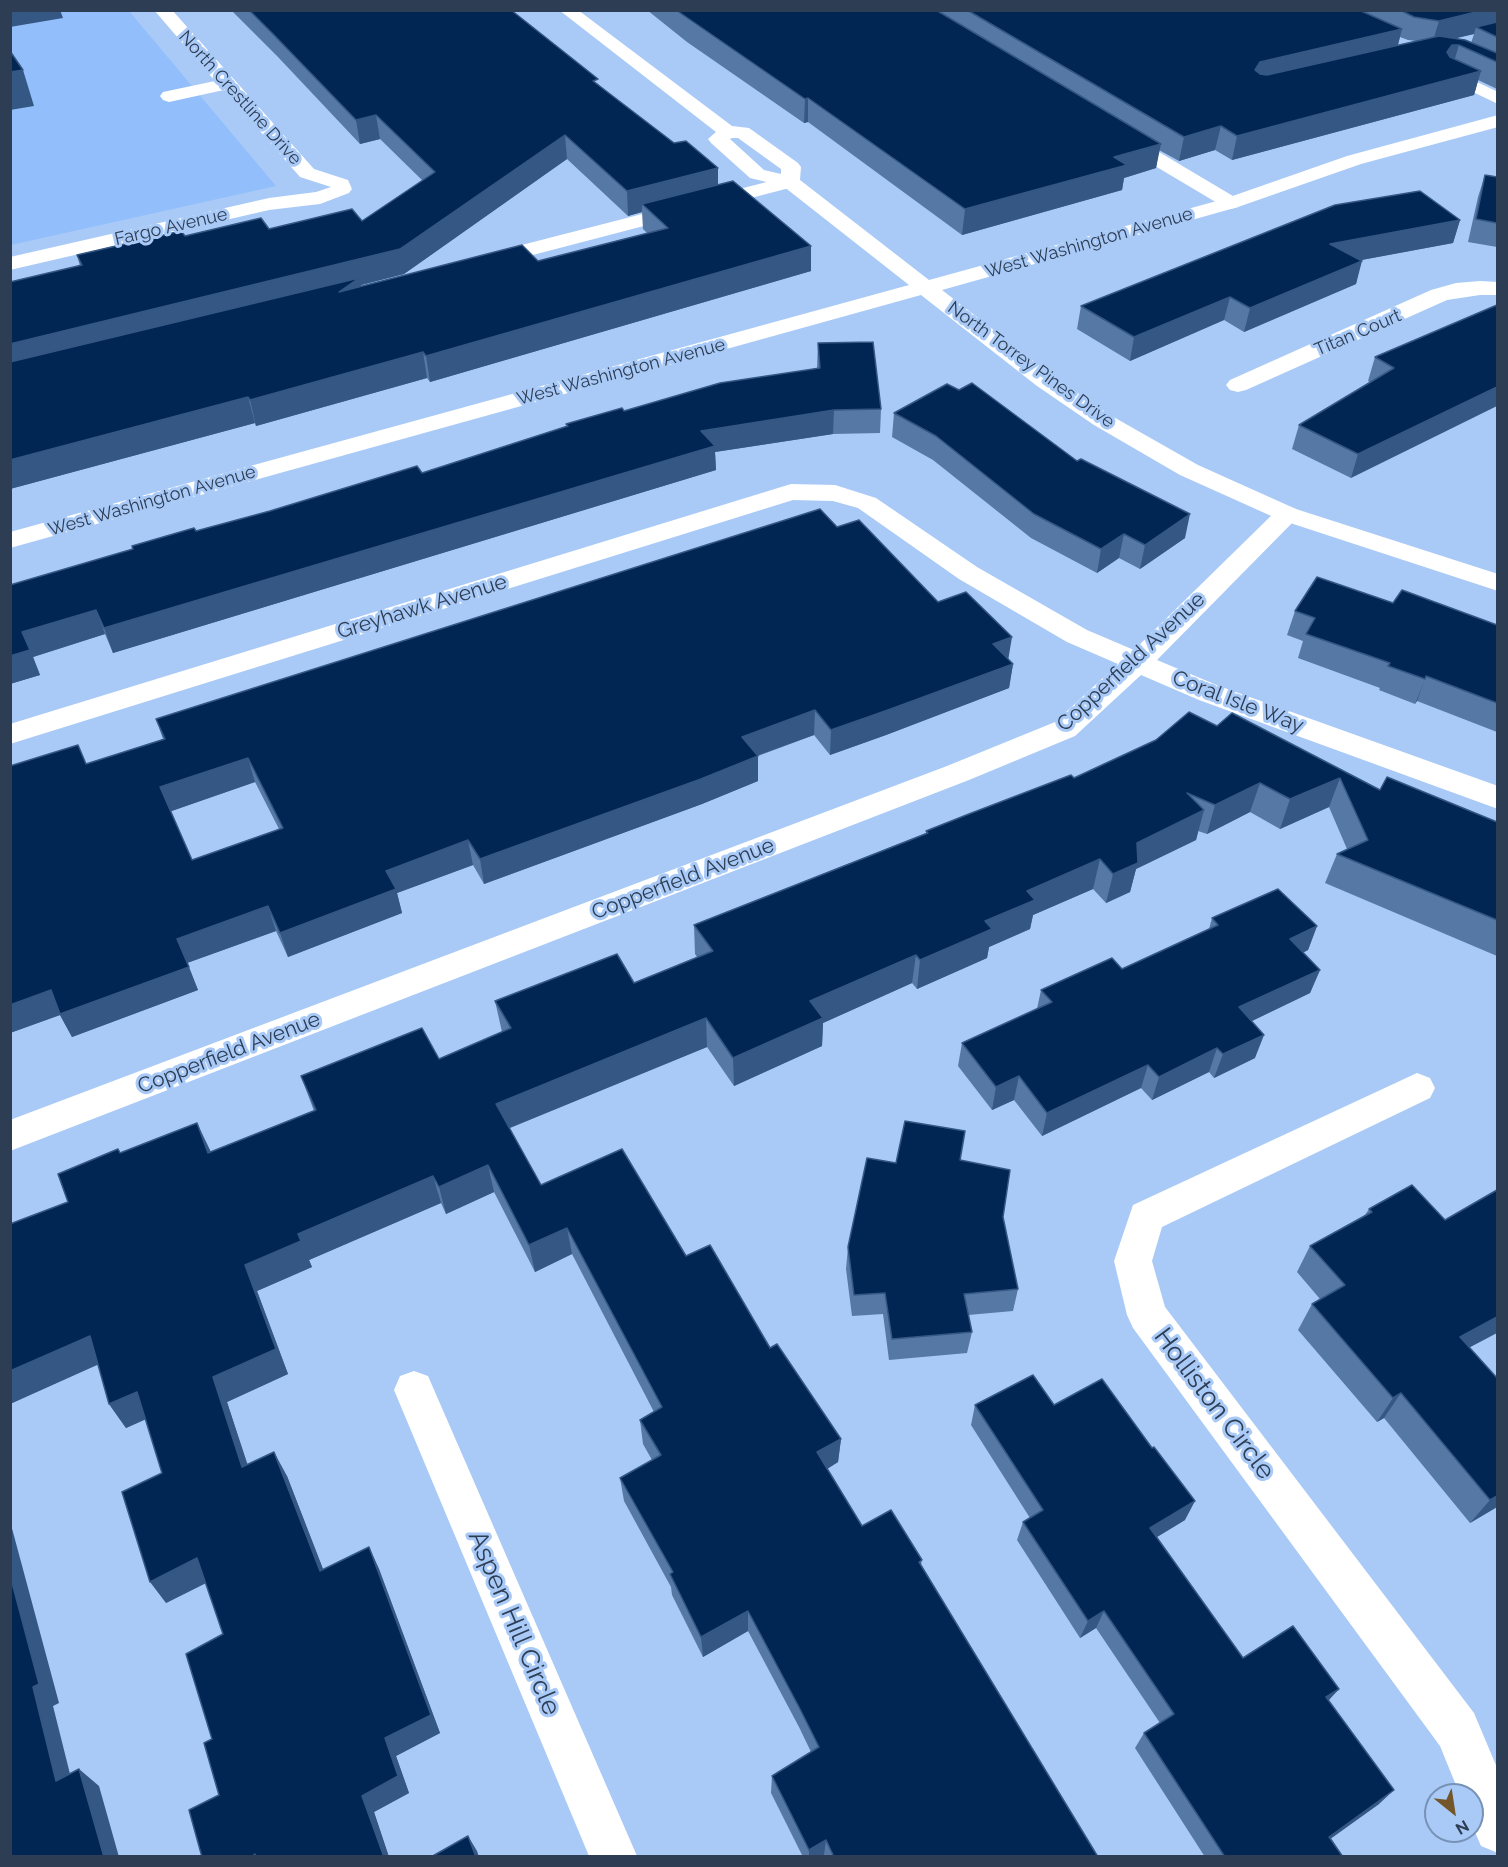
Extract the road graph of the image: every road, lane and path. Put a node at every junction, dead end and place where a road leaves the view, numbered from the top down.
1 (162, 10) edge
2 (567, 10) edge
3 (1453, 55) edge
4 (228, 84) junction
5 (169, 96) dead end
6 (1497, 99) edge
7 (1497, 121) edge
8 (1100, 125) edge
9 (1356, 180) dead end
10 (790, 182) junction
11 (332, 194) joint
12 (1231, 203) junction
13 (10, 264) edge
14 (465, 267) edge
15 (1489, 288) edge
16 (926, 289) junction
17 (1238, 385) dead end
18 (835, 493) joint
19 (1287, 514) junction
20 (10, 540) edge
21 (1497, 583) edge
22 (1138, 662) junction
23 (10, 734) edge
24 (1497, 798) edge
25 (1417, 1088) dead end
26 (10, 1136) edge
27 (414, 1390) dead end
28 (1497, 1829) edge
29 (613, 1857) edge

1 - 4 street, North Crestline Drive
2 - 10 street, North Torrey Pines Drive
3 - 6 street
4 - 5 street
4 - 11 street, North Crestline Drive
7 - 12 street, West Washington Avenue
8 - 12 street
9 - 12 street, West Washington Avenue
10 - 14 street
10 - 16 street, North Torrey Pines Drive
11 - 13 street, Fargo Avenue
12 - 16 street, West Washington Avenue
15 - 17 street, Titan Court
16 - 19 street, North Torrey Pines Drive
16 - 20 street, West Washington Avenue
18 - 22 street, Coral Isle Way
18 - 23 street, Greyhawk Avenue
19 - 21 street, North Torrey Pines Drive
19 - 22 street, Copperfield Avenue
22 - 24 street, Coral Isle Way
22 - 26 street, Copperfield Avenue
25 - 28 street, Holliston Circle
27 - 29 street, Aspen Hill Circle

